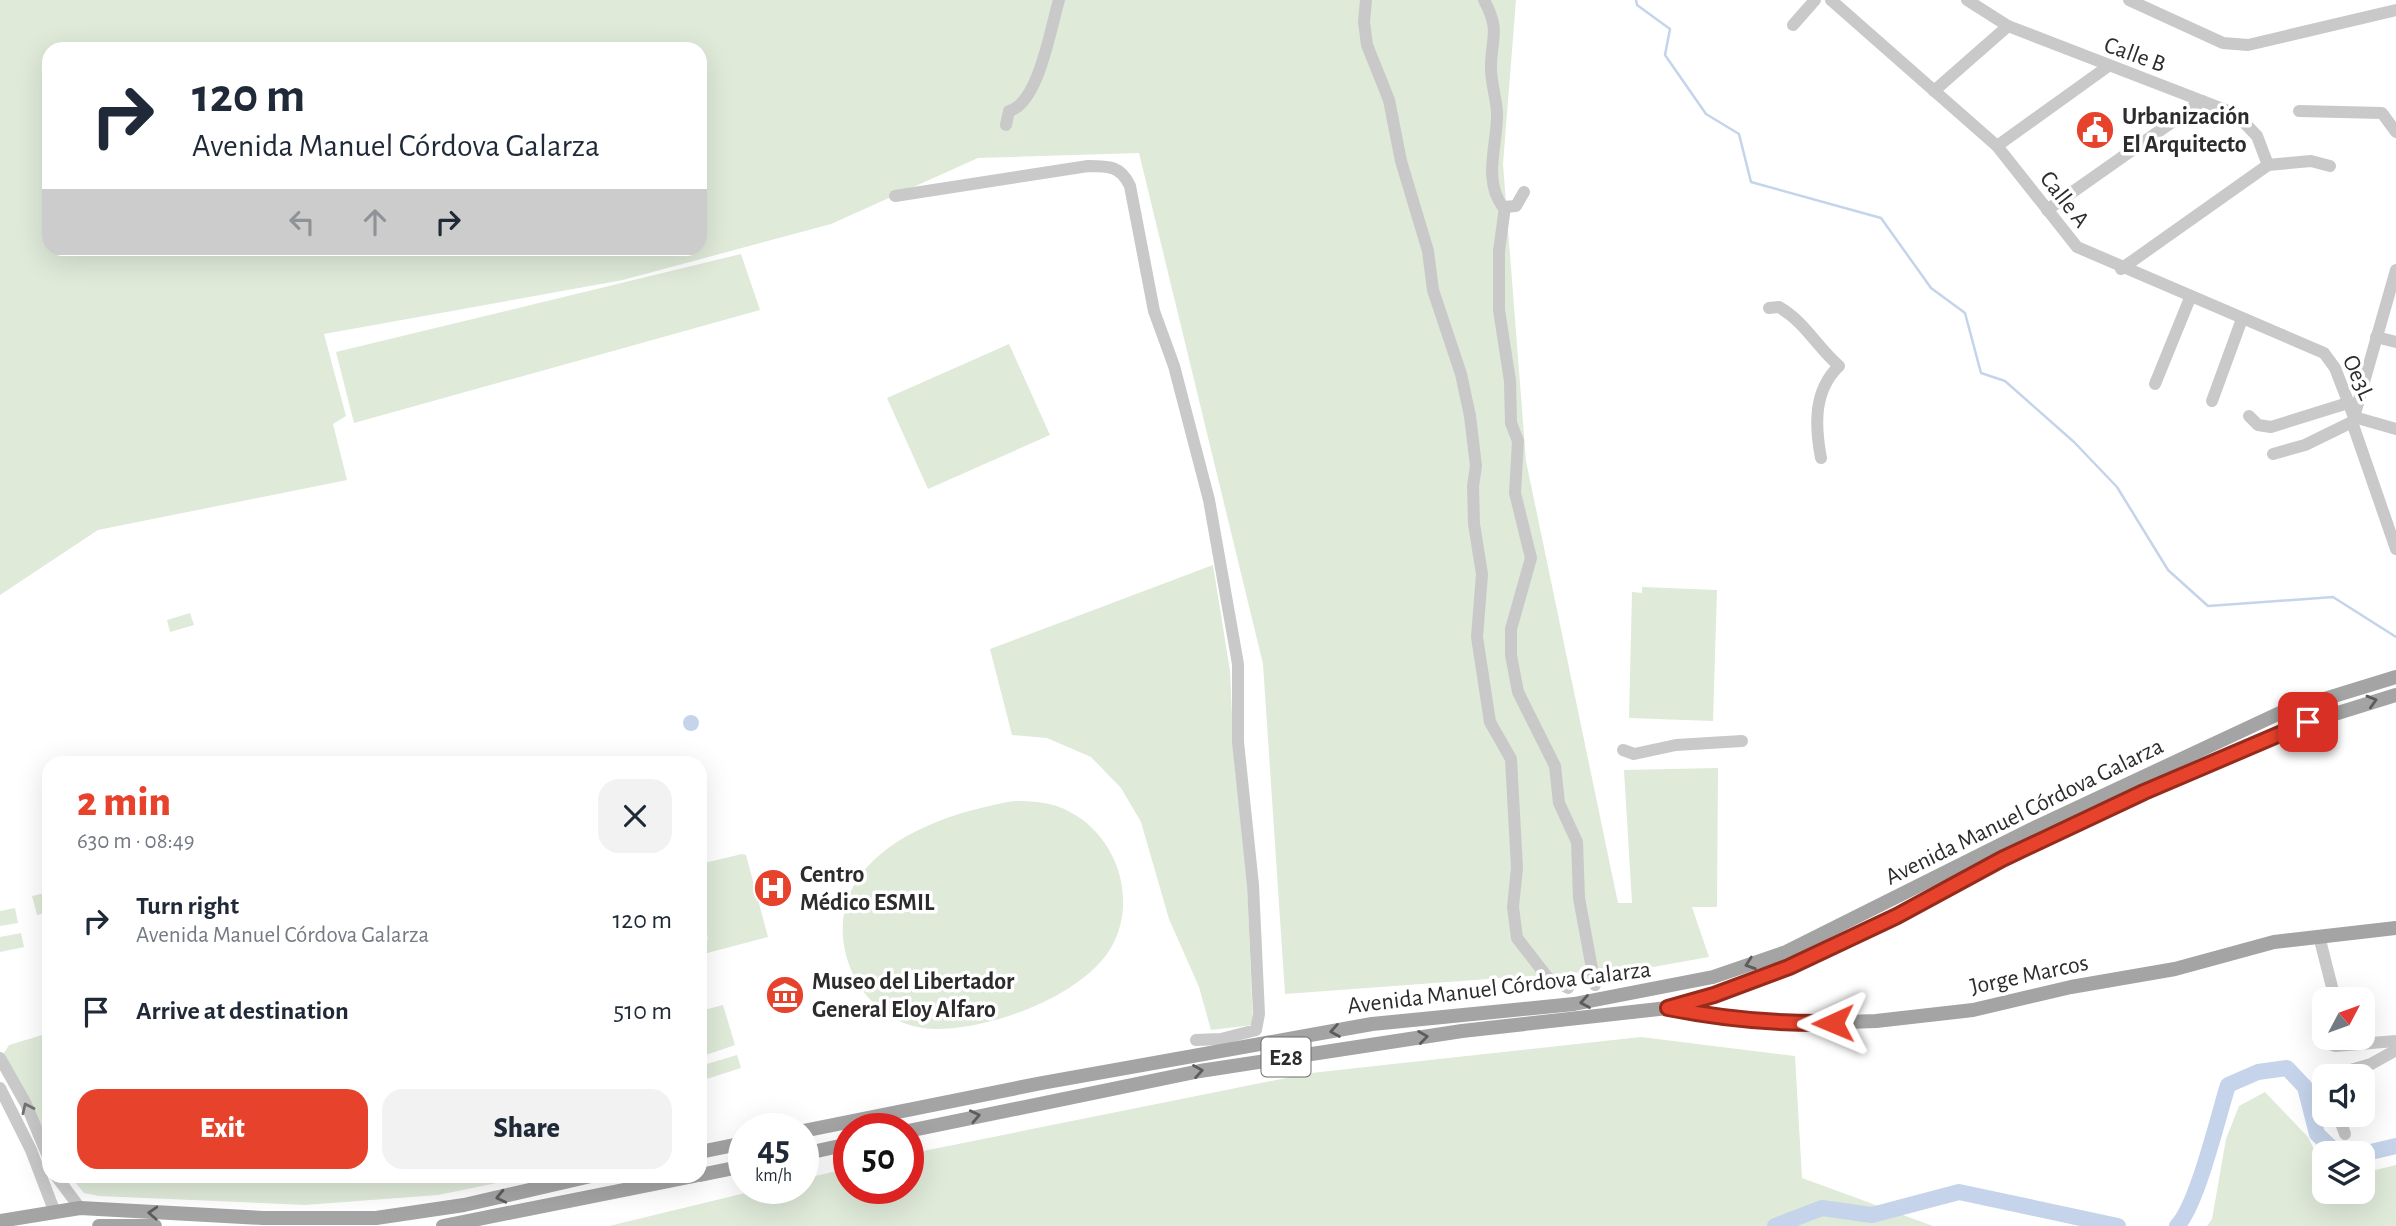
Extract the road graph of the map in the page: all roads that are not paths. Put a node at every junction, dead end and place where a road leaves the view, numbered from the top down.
1 (1059, 0) edge
2 (1366, 0) edge
3 (1484, 0) edge
4 (1815, 0) edge
5 (1831, 0) edge
6 (1966, 0) edge
7 (2129, 0) edge
8 (2396, 10) edge
9 (1793, 25) dead end
10 (2008, 26) junction
11 (2107, 66) junction
12 (2169, 89) junction
13 (1934, 91) junction
14 (2202, 101) junction
15 (2298, 111) dead end
16 (2178, 118) junction
17 (1006, 125) dead end
18 (2396, 132) edge
19 (1997, 146) junction
20 (2268, 165) junction
21 (2330, 166) dead end
22 (1524, 192) dead end
23 (895, 196) dead end
24 (1505, 207) junction
25 (2047, 210) junction
26 (2148, 249) junction
27 (2121, 268) junction
28 (2396, 270) edge
29 (2164, 286) junction
30 (2190, 298) junction
31 (1769, 309) dead end
32 (2242, 319) junction
33 (2376, 337) junction
34 (2396, 342) edge
35 (2315, 346) joint
36 (2154, 384) dead end
37 (2212, 401) dead end
38 (2348, 403) junction
39 (2249, 416) dead end
40 (2353, 420) junction
41 (2396, 429) edge
42 (2273, 454) dead end
43 (1821, 458) dead end
44 (2396, 549) edge
45 (2396, 677) edge
46 (2396, 695) edge
47 (1742, 741) dead end
48 (1623, 750) dead end
49 (2032, 829) junction
50 (2039, 843) junction
51 (2396, 929) edge
52 (2319, 936) junction
53 (1595, 985) dead end
54 (2332, 987) edge
55 (1568, 988) dead end
56 (1668, 1008) junction
57 (1196, 1040) dead end
58 (2396, 1041) edge
59 (2375, 1043) edge
60 (2396, 1050) edge
61 (0, 1058) edge
62 (2371, 1064) edge
63 (0, 1088) edge
64 (2342, 1127) edge
65 (819, 1128) edge
66 (924, 1128) edge
67 (2345, 1134) dead end
68 (42, 1143) edge
69 (728, 1146) edge
70 (707, 1150) edge
71 (728, 1169) edge
72 (707, 1174) edge
73 (42, 1179) edge
74 (44, 1183) edge
75 (61, 1183) edge
76 (560, 1183) edge
77 (659, 1183) edge
78 (80, 1208) junction
79 (54, 1210) junction
80 (0, 1221) edge
81 (99, 1226) edge
82 (155, 1226) edge
83 (443, 1226) edge

1 - 17 street
2 - 55 street
3 - 24 street
4 - 9 street
5 - 13 street, Calle A
6 - 10 street, Calle B
7 - 8 street
10 - 11 street, Calle B
10 - 13 street
11 - 12 street, Calle B
11 - 19 street
12 - 14 street, Calle B
12 - 16 street
13 - 19 street, Calle A
14 - 16 street
14 - 20 street, Calle B
15 - 18 street
16 - 25 street
19 - 25 street, Calle A
20 - 21 street
20 - 26 street
22 - 24 street
23 - 57 street
24 - 53 street
25 - 27 street, Calle A
26 - 27 street
26 - 29 street
27 - 29 street, Calle A
28 - 33 street
29 - 30 street, Calle A
30 - 32 street, Calle A
30 - 36 street
31 - 43 street
32 - 35 street, Calle A
32 - 37 street
33 - 34 street
33 - 40 street
35 - 38 street, Oe3L
38 - 39 street
38 - 40 street, Oe3L
40 - 41 street
40 - 42 street
40 - 44 street, Oe3L
45 - 49 main road, Avenida Manuel Córdova Galarza / E28
50 -> 46 main road, Avenida Manuel Córdova Galarza / E28
47 - 48 street
49 - 50 main road
49 -> 65 main road, Avenida Manuel Córdova Galarza / E28
50 - 56 main road, Avenida Manuel Córdova Galarza / E28
51 - 52 main road, Jorge Marcos
52 - 54 street
52 - 56 main road, Jorge Marcos
66 -> 56 main road, Avenida Manuel Córdova Galarza / E28
58 - 59 street
60 - 62 street
68 -> 61 street
63 - 73 street
64 - 67 street
69 - 70 main road
71 - 72 main road
74 - 79 street
75 - 78 street
76 -> 78 main road
77 - 83 main road
78 - 79 main road
79 - 80 main road
81 - 82 main road

